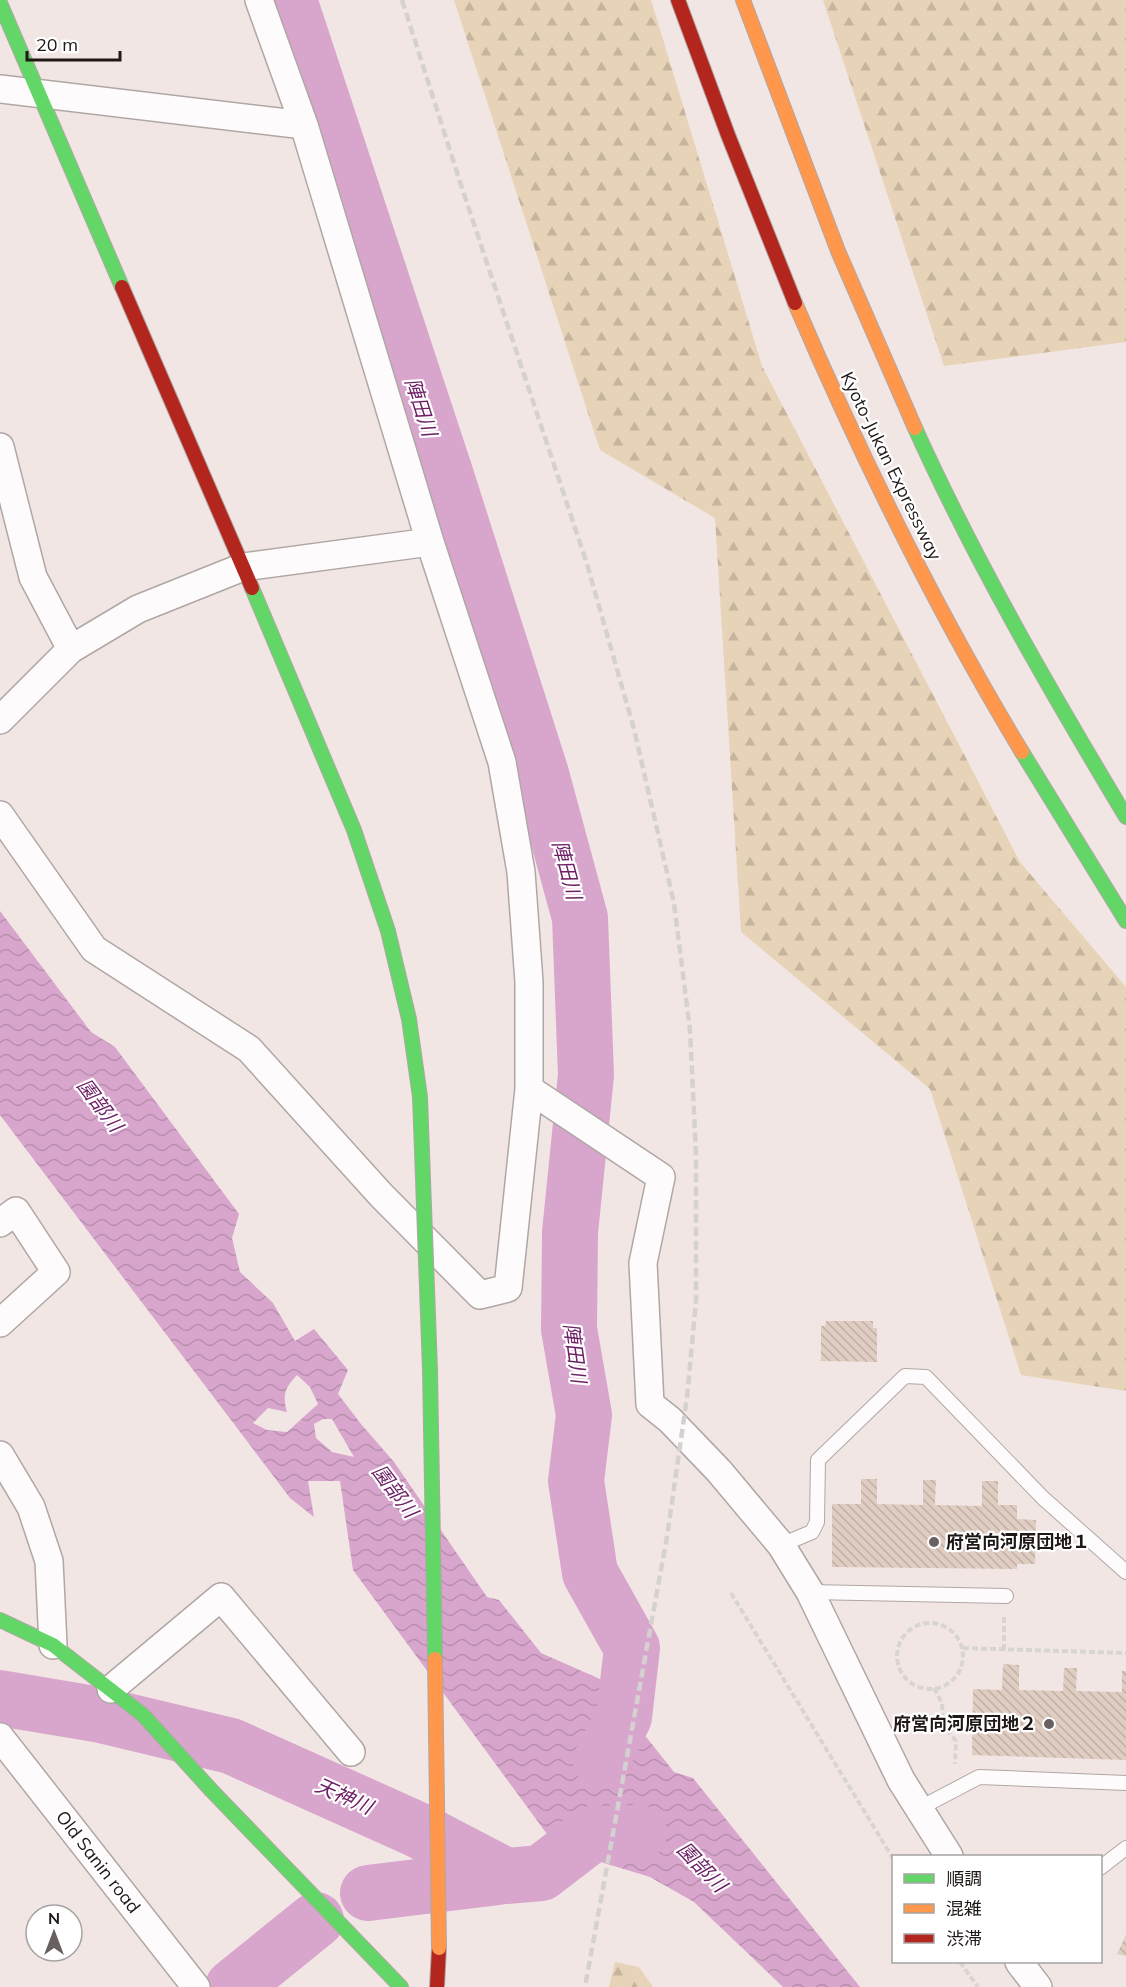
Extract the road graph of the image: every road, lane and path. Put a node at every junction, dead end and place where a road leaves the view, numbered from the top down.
1 (259, 0) edge
2 (678, 0) edge
3 (742, 0) edge
4 (0, 3) edge
5 (0, 89) edge
6 (39, 93) junction
7 (304, 125) junction
8 (0, 447) edge
9 (430, 542) junction
10 (243, 567) junction
11 (71, 649) junction
12 (0, 720) edge
13 (0, 815) edge
14 (1126, 817) edge
15 (1126, 921) edge
16 (529, 1089) junction
17 (0, 1223) edge
18 (0, 1323) edge
19 (0, 1455) edge
20 (781, 1545) junction
21 (1126, 1572) edge
22 (810, 1592) junction
23 (730, 1593) dead end
24 (1005, 1603) joint
25 (0, 1620) edge
26 (54, 1646) junction
27 (963, 1648) junction
28 (1004, 1650) junction
29 (1126, 1653) edge
30 (934, 1688) junction
31 (111, 1689) junction
32 (2, 1741) edge
33 (351, 1752) dead end
34 (969, 1782) junction
35 (1126, 1783) edge
36 (918, 1809) junction
37 (1126, 1848) edge
38 (948, 1855) edge
39 (892, 1857) edge
40 (1102, 1867) edge
41 (961, 1963) edge
42 (1020, 1963) edge
43 (196, 1987) edge
44 (401, 1987) edge
45 (437, 1987) edge
46 (978, 1987) edge
47 (1038, 1987) edge

1 - 7 street
2 - 15 main road, Kyoto-Jukan Expressway
3 - 14 main road, Kyoto-Jukan Expressway
4 - 6 main road
5 - 6 street
6 - 7 street
6 - 10 main road
7 - 9 street
8 - 11 street
9 - 10 street
9 - 16 street
10 - 11 street
10 - 45 main road, bridge
11 - 12 street
13 - 16 street
16 - 20 street
17 - 18 street
19 - 26 street
20 - 21 lane
20 - 22 street
22 - 24 lane
22 - 36 street
23 - 39 path
24 - 28 path
25 - 26 main road
26 - 31 main road
27 - 28 path
27 - 30 path
27 - 30 path
28 - 29 path
30 - 34 path
31 - 33 street
31 - 44 main road
32 - 43 street, Old Sanin road
34 - 35 lane
34 - 36 lane
36 - 38 street
37 - 40 lane
41 - 46 path
42 - 47 street

